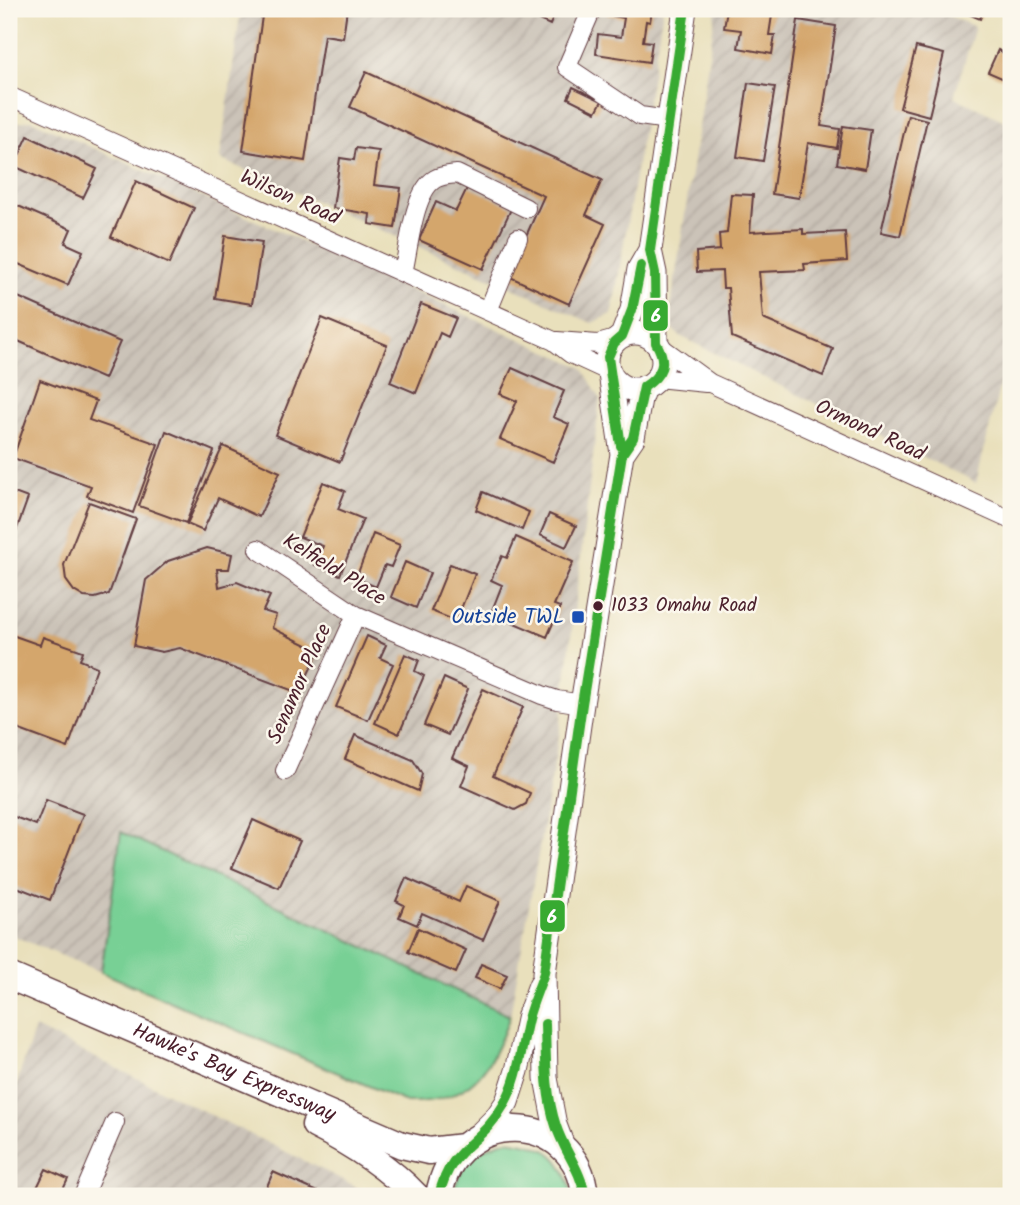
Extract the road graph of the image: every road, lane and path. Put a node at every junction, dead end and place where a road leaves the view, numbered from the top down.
1 (592, 9) edge
2 (685, 9) edge
3 (9, 96) edge
4 (668, 120) junction
5 (526, 208) dead end
6 (517, 238) dead end
7 (650, 250) junction
8 (403, 273) junction
9 (488, 311) junction
10 (621, 337) junction
11 (554, 341) junction
12 (657, 344) junction
13 (610, 372) junction
14 (651, 382) junction
15 (709, 383) junction
16 (622, 454) junction
17 (1011, 520) edge
18 (258, 549) dead end
19 (356, 615) junction
20 (582, 704) junction
21 (285, 771) dead end
22 (544, 973) junction
23 (9, 976) edge
24 (9, 988) edge
25 (115, 1122) dead end
26 (470, 1142) junction
27 (570, 1158) junction
28 (83, 1196) edge
29 (416, 1196) edge
30 (439, 1196) edge
31 (585, 1196) edge
32 (601, 1196) edge

1 - 4 street
2 - 4 main road
3 - 8 street, Wilson Road
4 - 7 main road
5 - 8 street
6 - 9 street
7 - 10 main road
7 - 12 main road
8 - 9 street, Wilson Road
9 - 11 street, Wilson Road
10 - 11 street, Wilson Road
10 - 12 main road
10 - 13 main road
11 - 13 street, Wilson Road
12 - 14 main road
12 - 15 street, Ormond Road
13 - 14 main road
13 - 16 main road
14 - 15 street, Ormond Road
14 - 16 main road
15 - 17 street, Ormond Road
16 - 20 main road
18 - 19 street, Kelfield Place
19 - 20 street, Kelfield Place
19 - 21 street, Senamor Place
20 - 22 main road
22 - 26 main road
22 - 27 main road
23 - 26 highway, Hawke's Bay Expressway
24 - 29 highway, Hawke's Bay Expressway
25 - 28 street
26 - 27 highway, Hawke's Bay Expressway
26 - 30 highway
27 - 31 highway
27 - 32 highway

